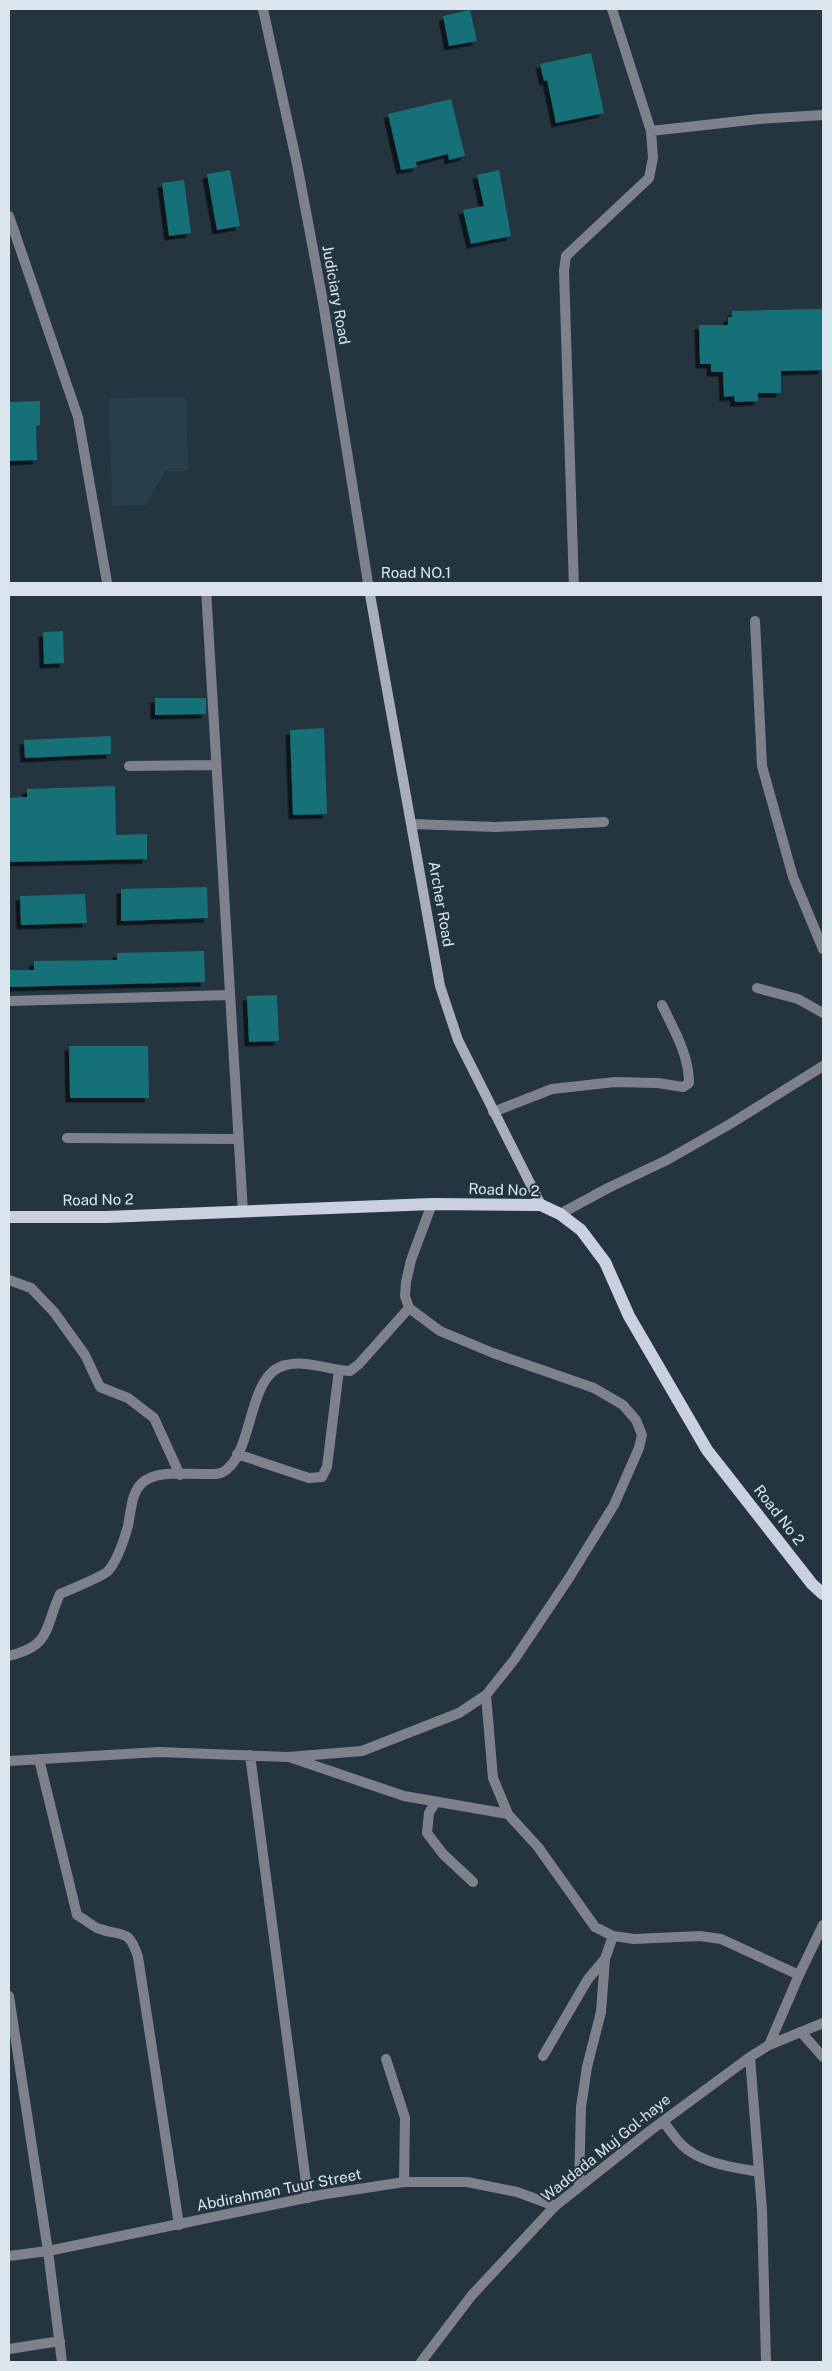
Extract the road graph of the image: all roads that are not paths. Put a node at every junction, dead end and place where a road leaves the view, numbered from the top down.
1 (263, 9) edge
2 (612, 9) edge
3 (823, 115) edge
4 (651, 131) junction
5 (9, 216) edge
6 (108, 588) junction
7 (9, 589) edge
8 (206, 589) junction
9 (369, 589) junction
10 (574, 589) junction
11 (823, 589) edge
12 (755, 621) dead end
13 (216, 764) junction
14 (129, 766) dead end
15 (604, 822) dead end
16 (412, 824) junction
17 (823, 949) edge
18 (757, 988) dead end
19 (230, 995) junction
20 (9, 1001) edge
21 (662, 1005) dead end
22 (823, 1013) edge
23 (823, 1066) edge
24 (493, 1112) junction
25 (67, 1138) dead end
26 (238, 1139) junction
27 (432, 1204) junction
28 (541, 1205) junction
29 (243, 1212) junction
30 (560, 1214) junction
31 (9, 1217) edge
32 (9, 1280) edge
33 (409, 1308) junction
34 (339, 1370) junction
35 (238, 1454) junction
36 (180, 1475) junction
37 (823, 1594) edge
38 (9, 1656) edge
39 (486, 1695) junction
40 (250, 1755) junction
41 (288, 1757) junction
42 (39, 1759) junction
43 (9, 1761) edge
44 (435, 1802) junction
45 (508, 1814) junction
46 (473, 1882) dead end
47 (823, 1926) edge
48 (613, 1936) junction
49 (605, 1959) junction
50 (798, 1975) junction
51 (9, 1996) edge
52 (823, 2023) edge
53 (801, 2032) junction
54 (769, 2045) junction
55 (543, 2056) dead end
56 (750, 2057) junction
57 (823, 2057) edge
58 (386, 2059) dead end
59 (663, 2121) junction
60 (759, 2172) junction
61 (404, 2182) junction
62 (579, 2187) junction
63 (308, 2198) junction
64 (555, 2206) junction
65 (180, 2225) junction
66 (48, 2251) junction
67 (9, 2256) edge
68 (60, 2341) junction
69 (9, 2349) edge
70 (425, 2360) edge
71 (62, 2362) edge
72 (766, 2362) edge

1 - 9 street, Judiciary Road
2 - 4 street
3 - 4 street
4 - 10 street
5 - 6 street
6 - 7 highway, Road NO.1
6 - 8 highway, Road NO.1
8 - 9 highway, Road NO.1
8 - 13 street
9 - 10 highway, Road NO.1
9 - 16 main road, Archer Road
10 - 11 highway, Road NO.1
12 - 17 street
13 - 14 street
13 - 19 street
15 - 16 street
16 - 24 main road, Archer Road
18 - 22 street
19 - 20 street
19 - 26 street
21 - 24 street
23 - 30 street
24 - 28 main road, Archer Road
25 - 26 street
26 - 29 street
27 - 28 main road, Road No 2
27 - 29 main road, Road No 2
27 - 33 street
28 - 30 main road, Road No 2
29 - 31 main road, Road No 2
30 - 37 main road, Road No 2
32 - 36 street
33 - 34 street
33 - 39 street
34 - 35 street
34 - 35 street
35 - 36 street
36 - 38 street
39 - 41 street
39 - 45 street
40 - 41 street
40 - 42 street
40 - 63 street
41 - 44 street
42 - 43 street
42 - 65 street
44 - 45 street
44 - 46 street
45 - 48 street
47 - 50 street
48 - 49 street
48 - 50 street
49 - 55 street
49 - 62 street
50 - 54 street
51 - 66 street
52 - 53 street, Waddada Muj Gol-haye
53 - 54 street, Waddada Muj Gol-haye
53 - 57 street
54 - 56 street, Waddada Muj Gol-haye
56 - 59 street, Waddada Muj Gol-haye
56 - 60 street
58 - 61 street
59 - 60 street
59 - 62 street, Waddada Muj Gol-haye
60 - 72 street
61 - 63 street, Abdirahman Tuur Street
61 - 64 street, Abdirahman Tuur Street
62 - 64 street, Waddada Muj Gol-haye
63 - 65 street, Abdirahman Tuur Street
64 - 70 street, Waddada Muj Gol-haye
65 - 66 street, Abdirahman Tuur Street
66 - 67 street, Abdirahman Tuur Street
66 - 68 street
68 - 69 street
68 - 71 street

